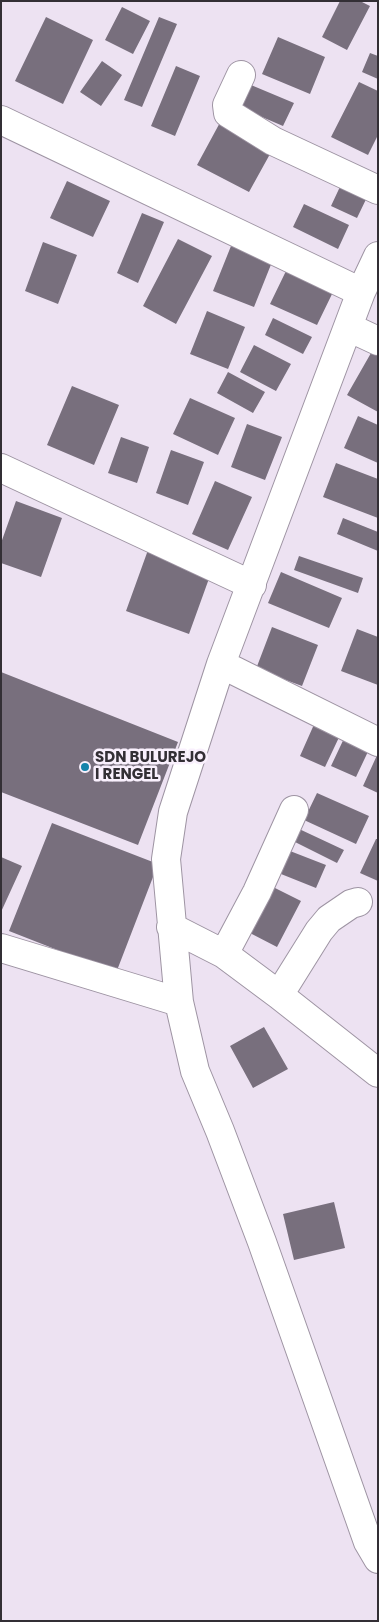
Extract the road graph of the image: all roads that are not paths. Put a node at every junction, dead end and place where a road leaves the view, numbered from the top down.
1 (241, 75) dead end
2 (1, 120) edge
3 (378, 190) edge
4 (378, 256) edge
5 (361, 292) junction
6 (348, 327) junction
7 (378, 340) edge
8 (1, 468) edge
9 (252, 585) junction
10 (221, 664) junction
11 (378, 742) edge
12 (294, 810) dead end
13 (358, 902) dead end
14 (172, 927) junction
15 (1, 948) edge
16 (224, 954) junction
17 (279, 995) junction
18 (180, 1002) junction
19 (378, 1073) edge
20 (378, 1559) edge

1 - 3 street
2 - 5 street
4 - 5 street
5 - 6 street
6 - 7 street
6 - 9 street
8 - 9 street
9 - 10 street
10 - 11 street
10 - 14 street
12 - 16 street
13 - 17 street
14 - 16 street
14 - 18 street
15 - 18 street
16 - 17 street
17 - 19 street
18 - 20 street

